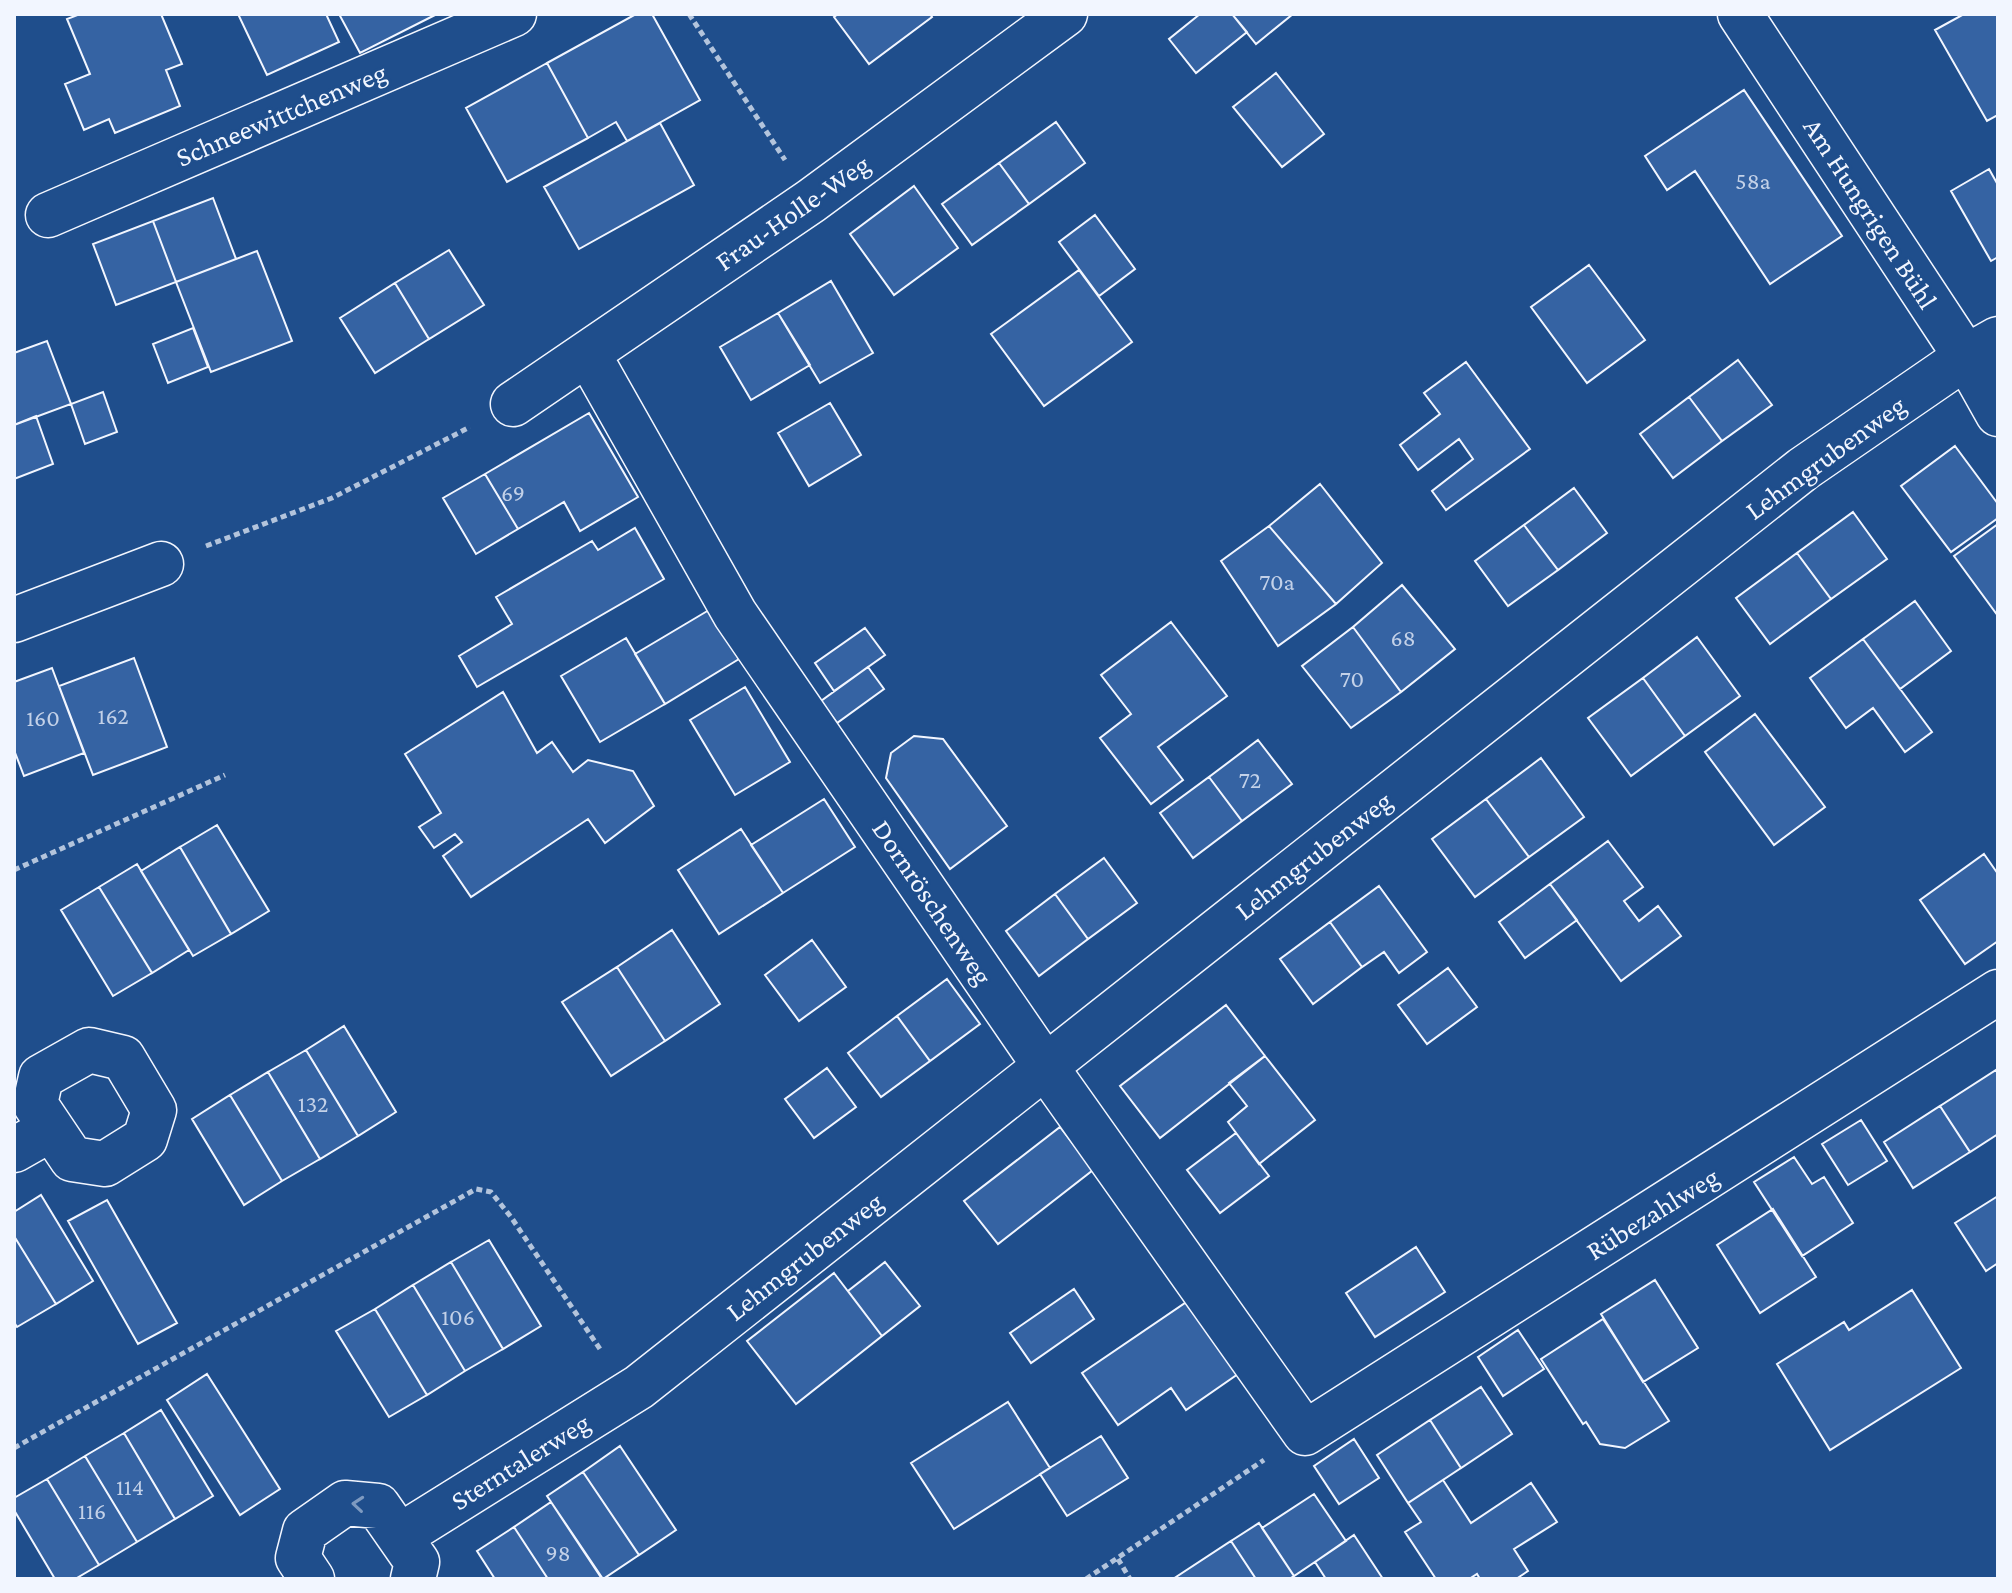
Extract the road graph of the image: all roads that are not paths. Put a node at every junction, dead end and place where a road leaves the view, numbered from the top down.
1 (514, 14) edge
2 (1065, 14) edge
3 (1740, 14) edge
4 (48, 215) dead end
5 (1982, 348) edge
6 (588, 354) junction
7 (513, 404) road end
8 (1998, 414) edge
9 (161, 564) road end
10 (14, 620) edge
11 (1998, 992) edge
12 (1045, 1066) junction
13 (634, 1390) joint
14 (1305, 1433) joint
15 (400, 1536) junction
16 (312, 1579) edge
17 (413, 1579) edge

1 - 4 street, Schneewittchenweg
2 - 6 street, Frau-Holle-Weg
3 - 5 street, Am Hungrigen Bühl
5 - 8 street, Am Hungrigen Bühl
5 - 12 street, Lehmgrubenweg
6 - 7 street, Frau-Holle-Weg
6 - 12 street, Dornröschenweg
9 - 10 street
11 - 14 street, Rübezahlweg
12 - 13 street, Lehmgrubenweg
12 - 14 street, Dornröschenweg
13 - 15 street, Sterntalerweg
15 -> 16 street
15 - 17 street

